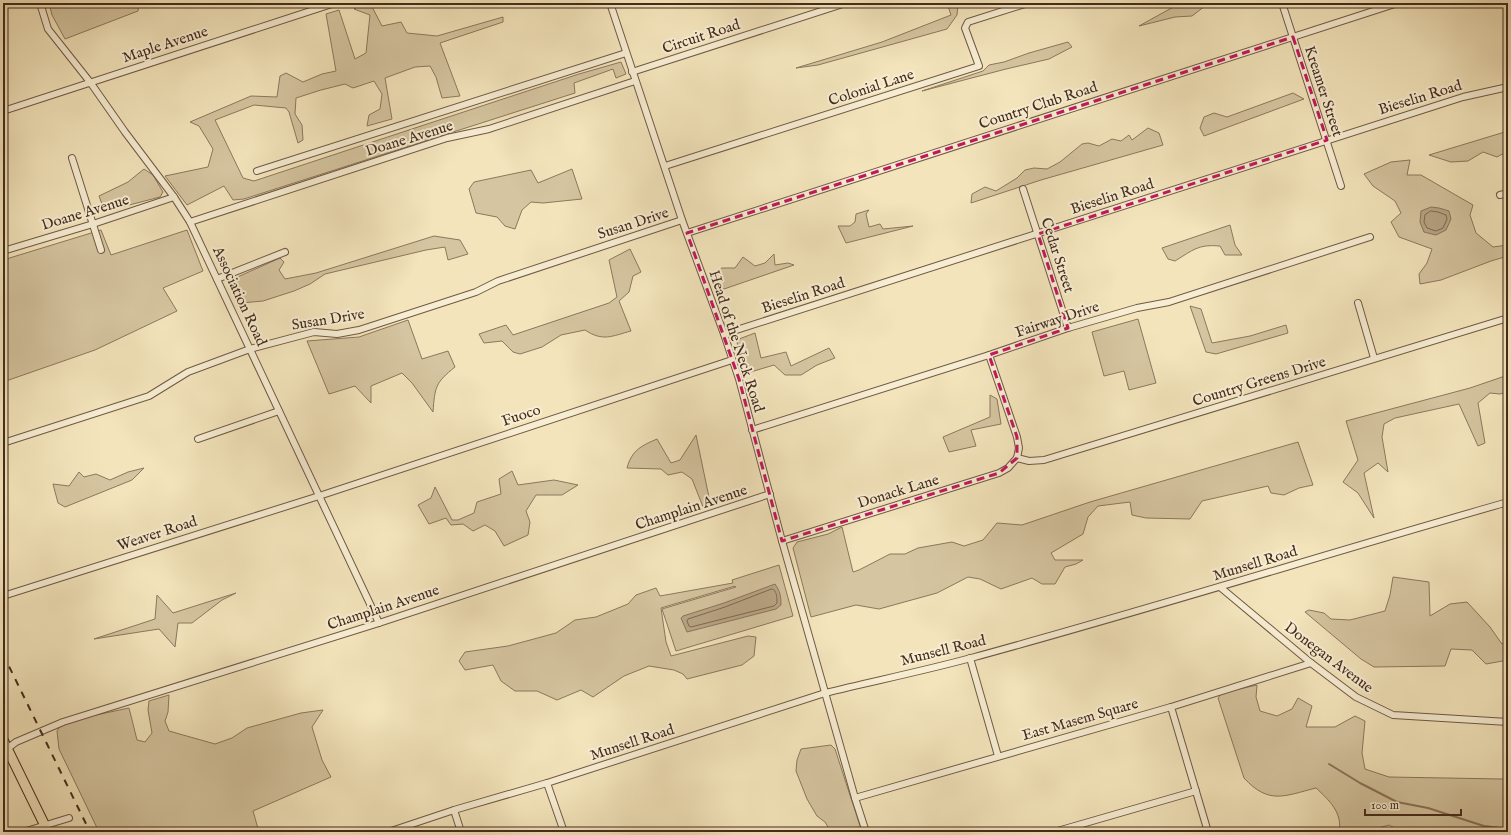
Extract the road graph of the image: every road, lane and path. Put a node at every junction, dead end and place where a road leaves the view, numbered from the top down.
1 (40, 3) edge
2 (335, 3) edge
3 (610, 3) edge
4 (846, 3) edge
5 (1028, 3) edge
6 (1282, 3) edge
7 (1398, 3) edge
8 (1293, 37) junction
9 (626, 53) junction
10 (632, 72) junction
11 (635, 81) junction
12 (90, 82) junction
13 (1508, 87) edge
14 (3, 111) edge
15 (1326, 140) junction
16 (72, 158) dead end
17 (665, 166) junction
18 (257, 171) dead end
19 (1341, 186) dead end
20 (1023, 189) dead end
21 (1508, 193) edge
22 (1500, 195) dead end
23 (174, 197) junction
24 (682, 220) junction
25 (190, 222) junction
26 (93, 224) junction
27 (687, 233) junction
28 (1038, 234) junction
29 (1370, 237) dead end
30 (101, 250) dead end
31 (3, 251) edge
32 (285, 252) dead end
33 (217, 279) junction
34 (1358, 303) dead end
35 (1508, 318) edge
36 (1068, 328) junction
37 (724, 334) junction
38 (250, 349) junction
39 (989, 355) junction
40 (1374, 358) junction
41 (732, 360) junction
42 (279, 411) junction
43 (752, 430) junction
44 (198, 439) dead end
45 (3, 443) edge
46 (1017, 458) junction
47 (770, 494) junction
48 (319, 496) junction
49 (1508, 502) edge
50 (782, 541) junction
51 (1220, 587) junction
52 (3, 596) edge
53 (379, 623) junction
54 (970, 658) junction
55 (1311, 663) junction
56 (825, 693) junction
57 (1171, 707) junction
58 (1508, 722) edge
59 (3, 740) edge
60 (5, 751) edge
61 (998, 756) junction
62 (547, 783) junction
63 (1196, 791) junction
64 (855, 798) junction
65 (454, 810) junction
66 (69, 818) dead end
67 (47, 829) edge
68 (23, 832) edge
69 (388, 832) edge
70 (461, 832) edge
71 (564, 832) edge
72 (866, 832) edge
73 (1054, 832) edge
74 (1208, 832) edge

1 - 12 street, Association Road
2 - 12 street, Maple Avenue
3 - 9 street, Head of the Neck Road
4 - 10 street, Circuit Road
5 - 17 street, Colonial Lane
6 - 8 street, Kreamer Street
7 - 8 street, Country Club Road
8 - 15 street, Kreamer Street
8 - 27 street, Country Club Road
9 - 10 street, Head of the Neck Road
9 - 18 street, Doane Avenue
10 - 11 street, Head of the Neck Road
11 - 17 street, Head of the Neck Road
11 - 25 street, Doane Avenue
12 - 14 street, Maple Avenue
12 - 23 street, Association Road
13 - 15 street, Bieselin Road
15 - 19 street, Kreamer Street
15 - 28 street, Bieselin Road
16 - 26 street
17 - 24 street, Head of the Neck Road
20 - 28 street, Cedar Street
21 - 22 street
23 - 25 street, Association Road
23 - 26 street, Doane Avenue
24 - 27 street, Head of the Neck Road
24 - 38 street, Susan Drive
25 - 33 street, Association Road
26 - 30 street
26 - 31 street, Doane Avenue
27 - 37 street, Head of the Neck Road
28 - 36 street, Cedar Street
28 - 37 street, Bieselin Road
29 - 36 street, Fairway Drive
32 - 33 street
33 - 38 street, Association Road
34 - 40 street
35 - 40 street, Country Greens Drive
36 - 39 street, Fairway Drive
37 - 41 street, Head of the Neck Road
38 - 42 street, Association Road
38 - 45 street, Susan Drive
39 - 43 street, Fairway Drive
39 - 46 street
40 - 46 street, Country Greens Drive
41 - 43 street, Head of the Neck Road
41 - 48 street, Fuoco
42 - 44 street
42 - 48 street, Association Road
43 - 47 street, Head of the Neck Road
46 - 50 street, Donack Lane
47 - 50 street, Head of the Neck Road
47 - 53 street, Champlain Avenue
48 - 52 street, Weaver Road
48 - 53 street, Association Road
49 - 51 street, Munsell Road
50 - 56 street, Head of the Neck Road
51 - 54 street, Munsell Road
51 - 55 street, Donegan Avenue
53 - 60 street, Champlain Avenue
54 - 56 street, Munsell Road
54 - 61 street
55 - 57 street, East Masem Square
55 - 58 street, Donegan Avenue
56 - 62 street, Munsell Road
56 - 64 street, Head of the Neck Road
57 - 61 street, East Masem Square
57 - 63 street
59 - 60 main road
60 - 67 main road
61 - 64 street, East Masem Square
62 - 65 street, Munsell Road
62 - 71 street
63 - 73 street
63 - 74 street
64 - 72 street, Head of the Neck Road
65 - 69 street, Munsell Road
65 - 70 street
66 - 67 street
67 - 68 street

